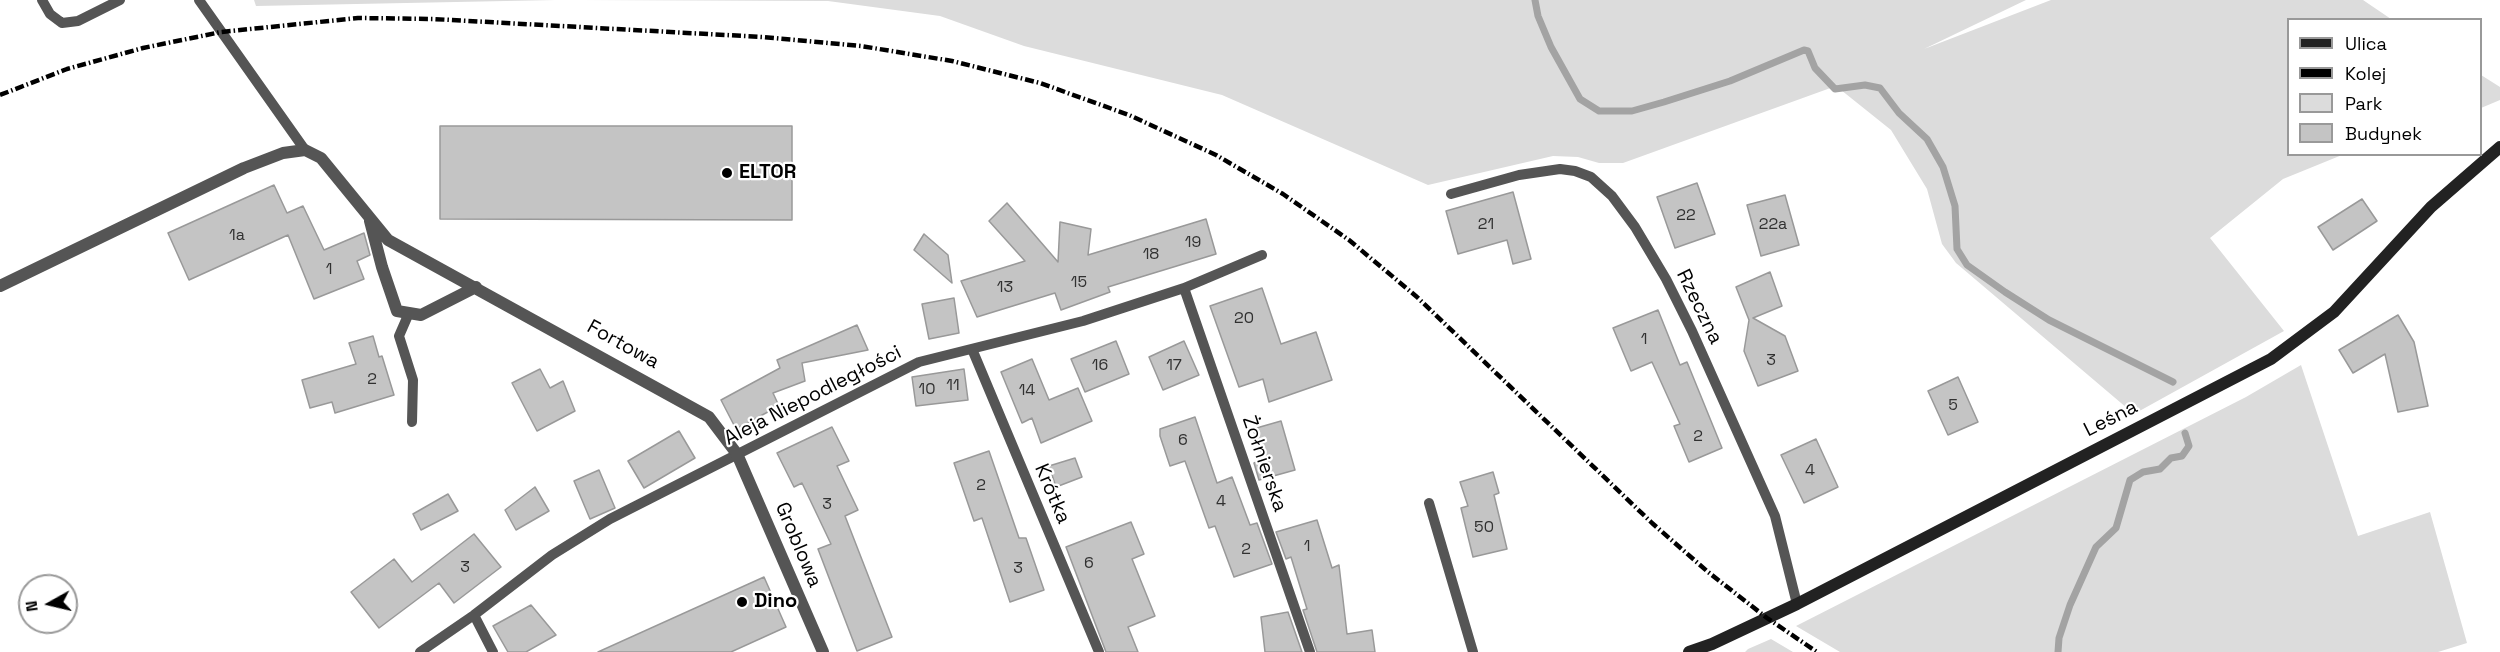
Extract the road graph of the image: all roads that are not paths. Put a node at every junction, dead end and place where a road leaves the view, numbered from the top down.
1 (42, 0) edge
2 (120, 0) edge
3 (199, 0) edge
4 (2500, 147) edge
5 (305, 150) junction
6 (1451, 194) dead end
7 (369, 217) junction
8 (1262, 255) dead end
9 (0, 286) edge
10 (476, 287) junction
11 (1184, 288) junction
12 (409, 313) junction
13 (972, 349) junction
14 (412, 422) dead end
15 (737, 454) junction
16 (1429, 503) dead end
17 (1797, 604) junction
18 (474, 615) junction
19 (1715, 648) edge
20 (420, 652) edge
21 (493, 652) edge
22 (823, 652) edge
23 (1099, 652) edge
24 (1310, 652) edge
25 (1473, 652) edge
26 (1689, 652) edge

1 - 2 lane
3 - 5 lane
4 - 17 main road, Leśna
5 - 7 street, Fortowa
5 - 9 street
6 - 17 lane, Rzeczna
7 - 10 street, Fortowa
7 - 12 street, Fortowa
8 - 11 lane, Aleja Niepodległości
10 - 12 street
10 - 15 street, Fortowa
11 - 13 lane, Aleja Niepodległości
11 - 24 lane, Żołnierska
12 - 14 lane
13 - 15 lane, Aleja Niepodległości
13 - 23 lane, Krótka
15 - 18 lane, Aleja Niepodległości
15 - 22 street, Groblowa
16 - 25 lane
17 - 19 main road, Leśna
18 - 20 lane, Aleja Niepodległości
18 - 21 lane
19 - 26 main road, Leśna

